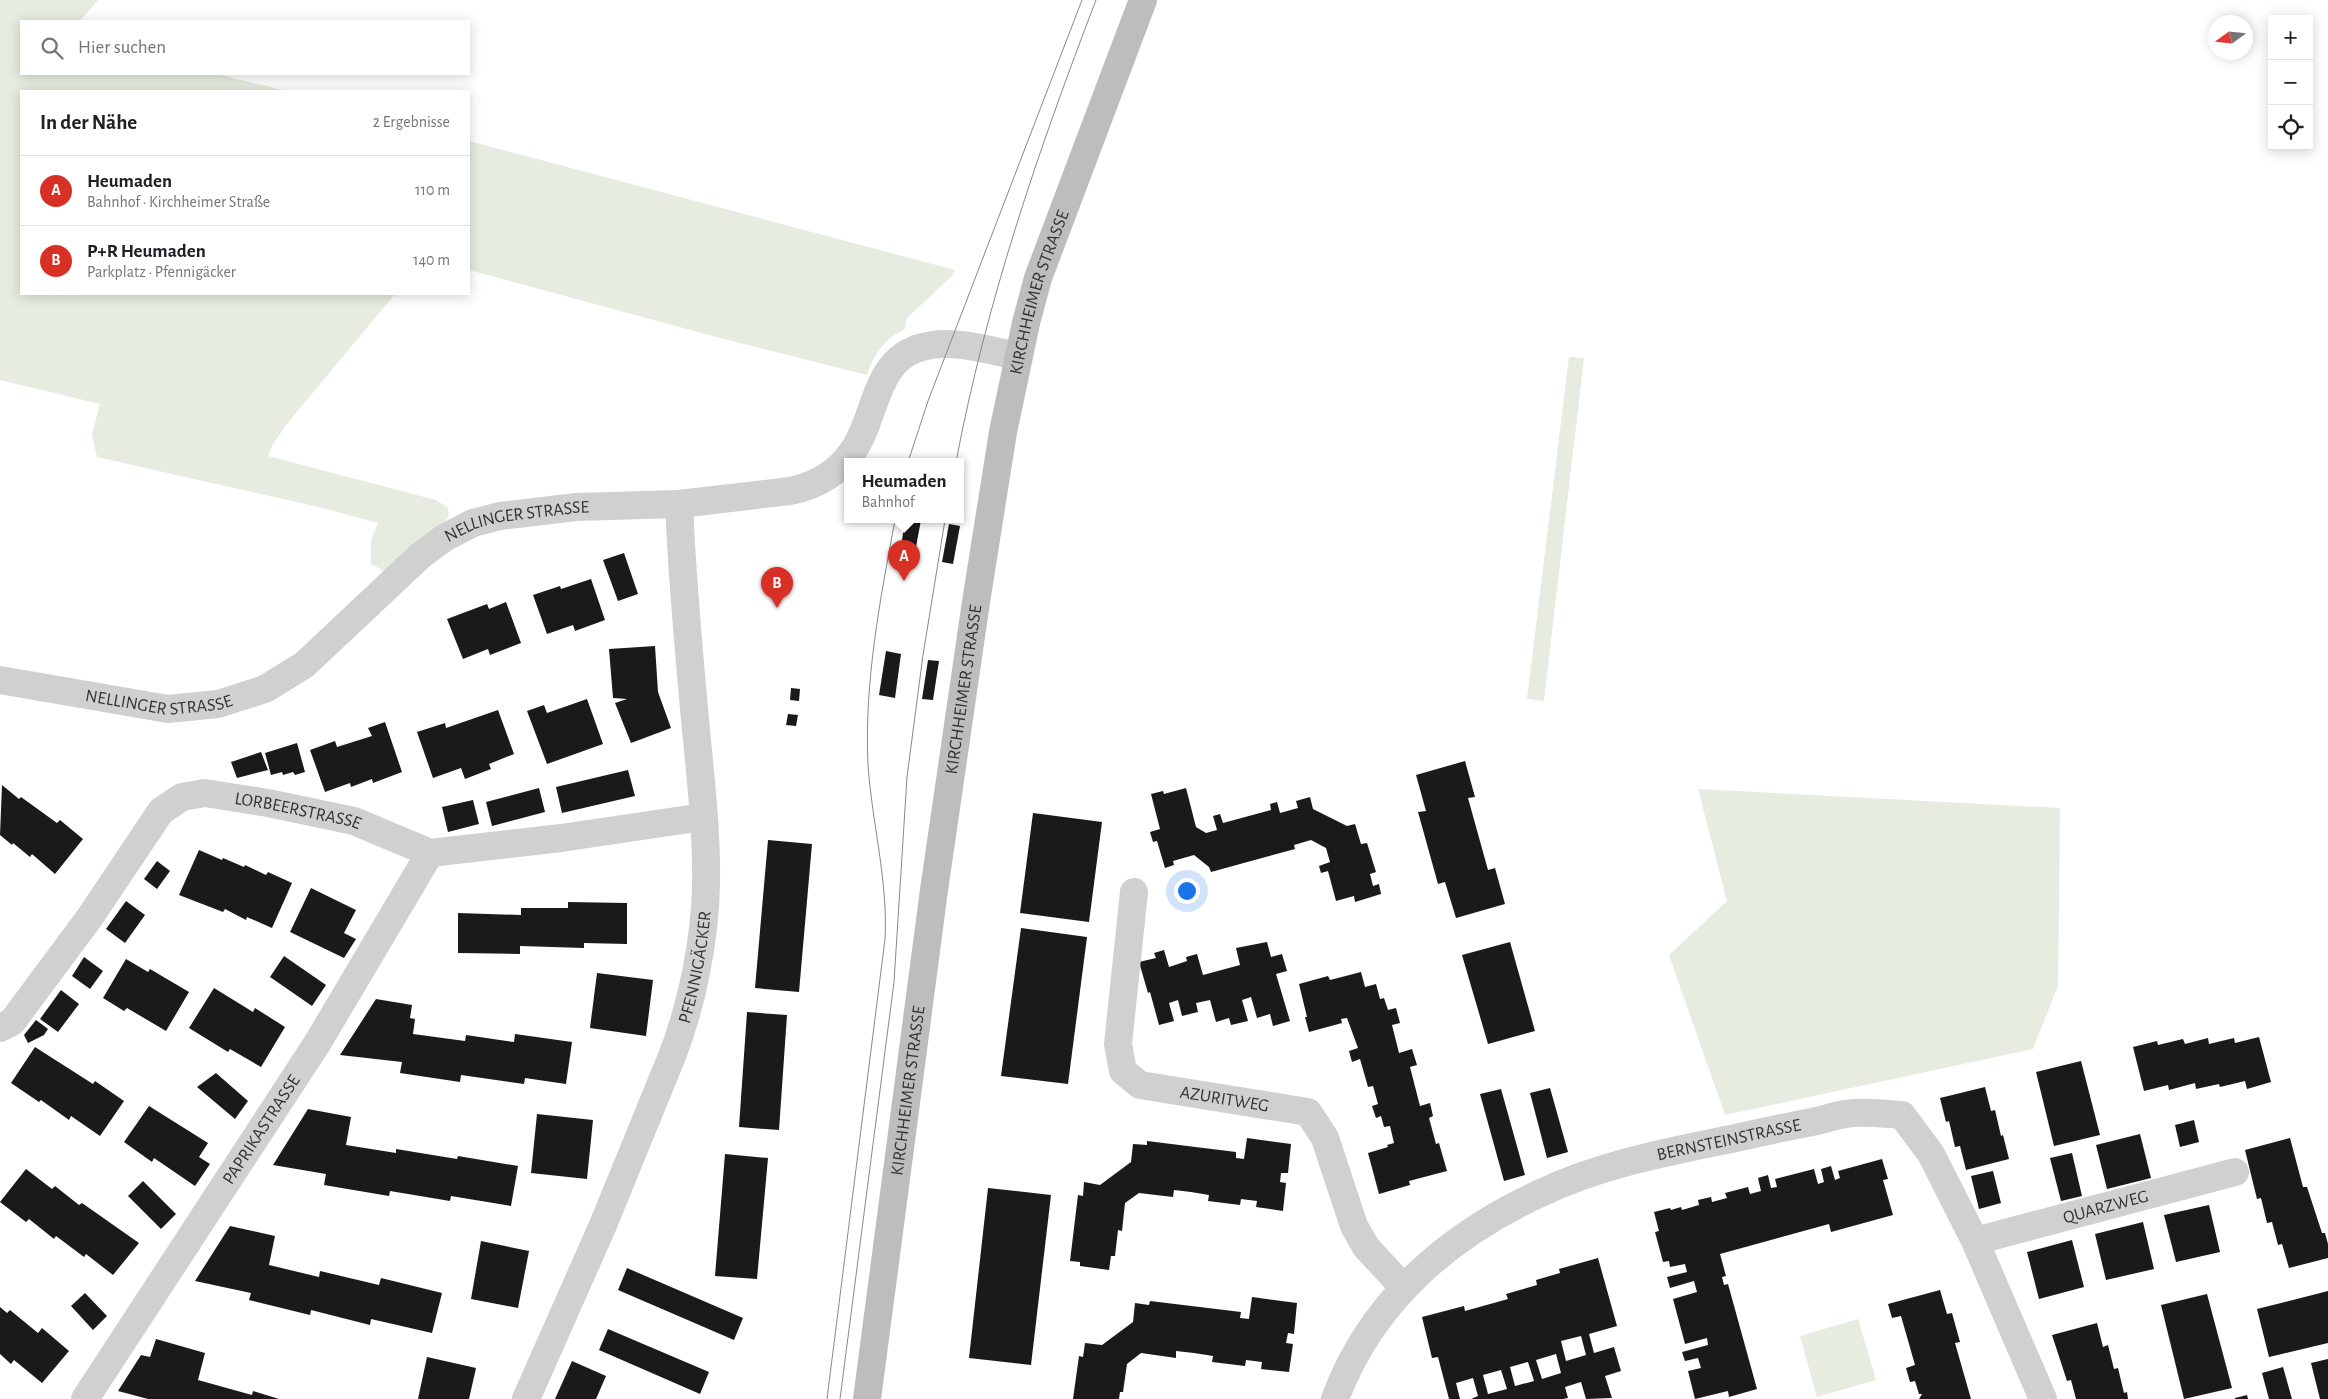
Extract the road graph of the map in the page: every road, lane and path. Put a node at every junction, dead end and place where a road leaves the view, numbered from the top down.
1 (1143, 0) edge
2 (1018, 356) junction
3 (847, 458) edge
4 (844, 462) edge
5 (679, 504) junction
6 (0, 680) edge
7 (703, 817) junction
8 (430, 854) junction
9 (1134, 892) dead end
10 (0, 1028) edge
11 (2235, 1172) dead end
12 (1975, 1240) junction
13 (1403, 1287) junction
14 (84, 1399) edge
15 (526, 1399) edge
16 (868, 1399) edge
17 (1335, 1399) edge
18 (2043, 1399) edge

1 - 2 main road, KIRCHHEIMER STRASSE
2 - 3 street, NELLINGER STRASSE
2 - 16 main road, KIRCHHEIMER STRASSE
4 - 5 street, NELLINGER STRASSE
5 - 6 street, NELLINGER STRASSE
5 - 7 street, PFENNIGÄCKER
7 - 8 street
7 - 15 street, PFENNIGÄCKER
8 - 10 street, LORBEERSTRASSE
8 - 14 street, PAPRIKASTRASSE
9 - 13 street, AZURITWEG
11 - 12 street, QUARZWEG
12 - 13 street, BERNSTEINSTRASSE
12 - 18 street, BERNSTEINSTRASSE
13 - 17 street, BERNSTEINSTRASSE

